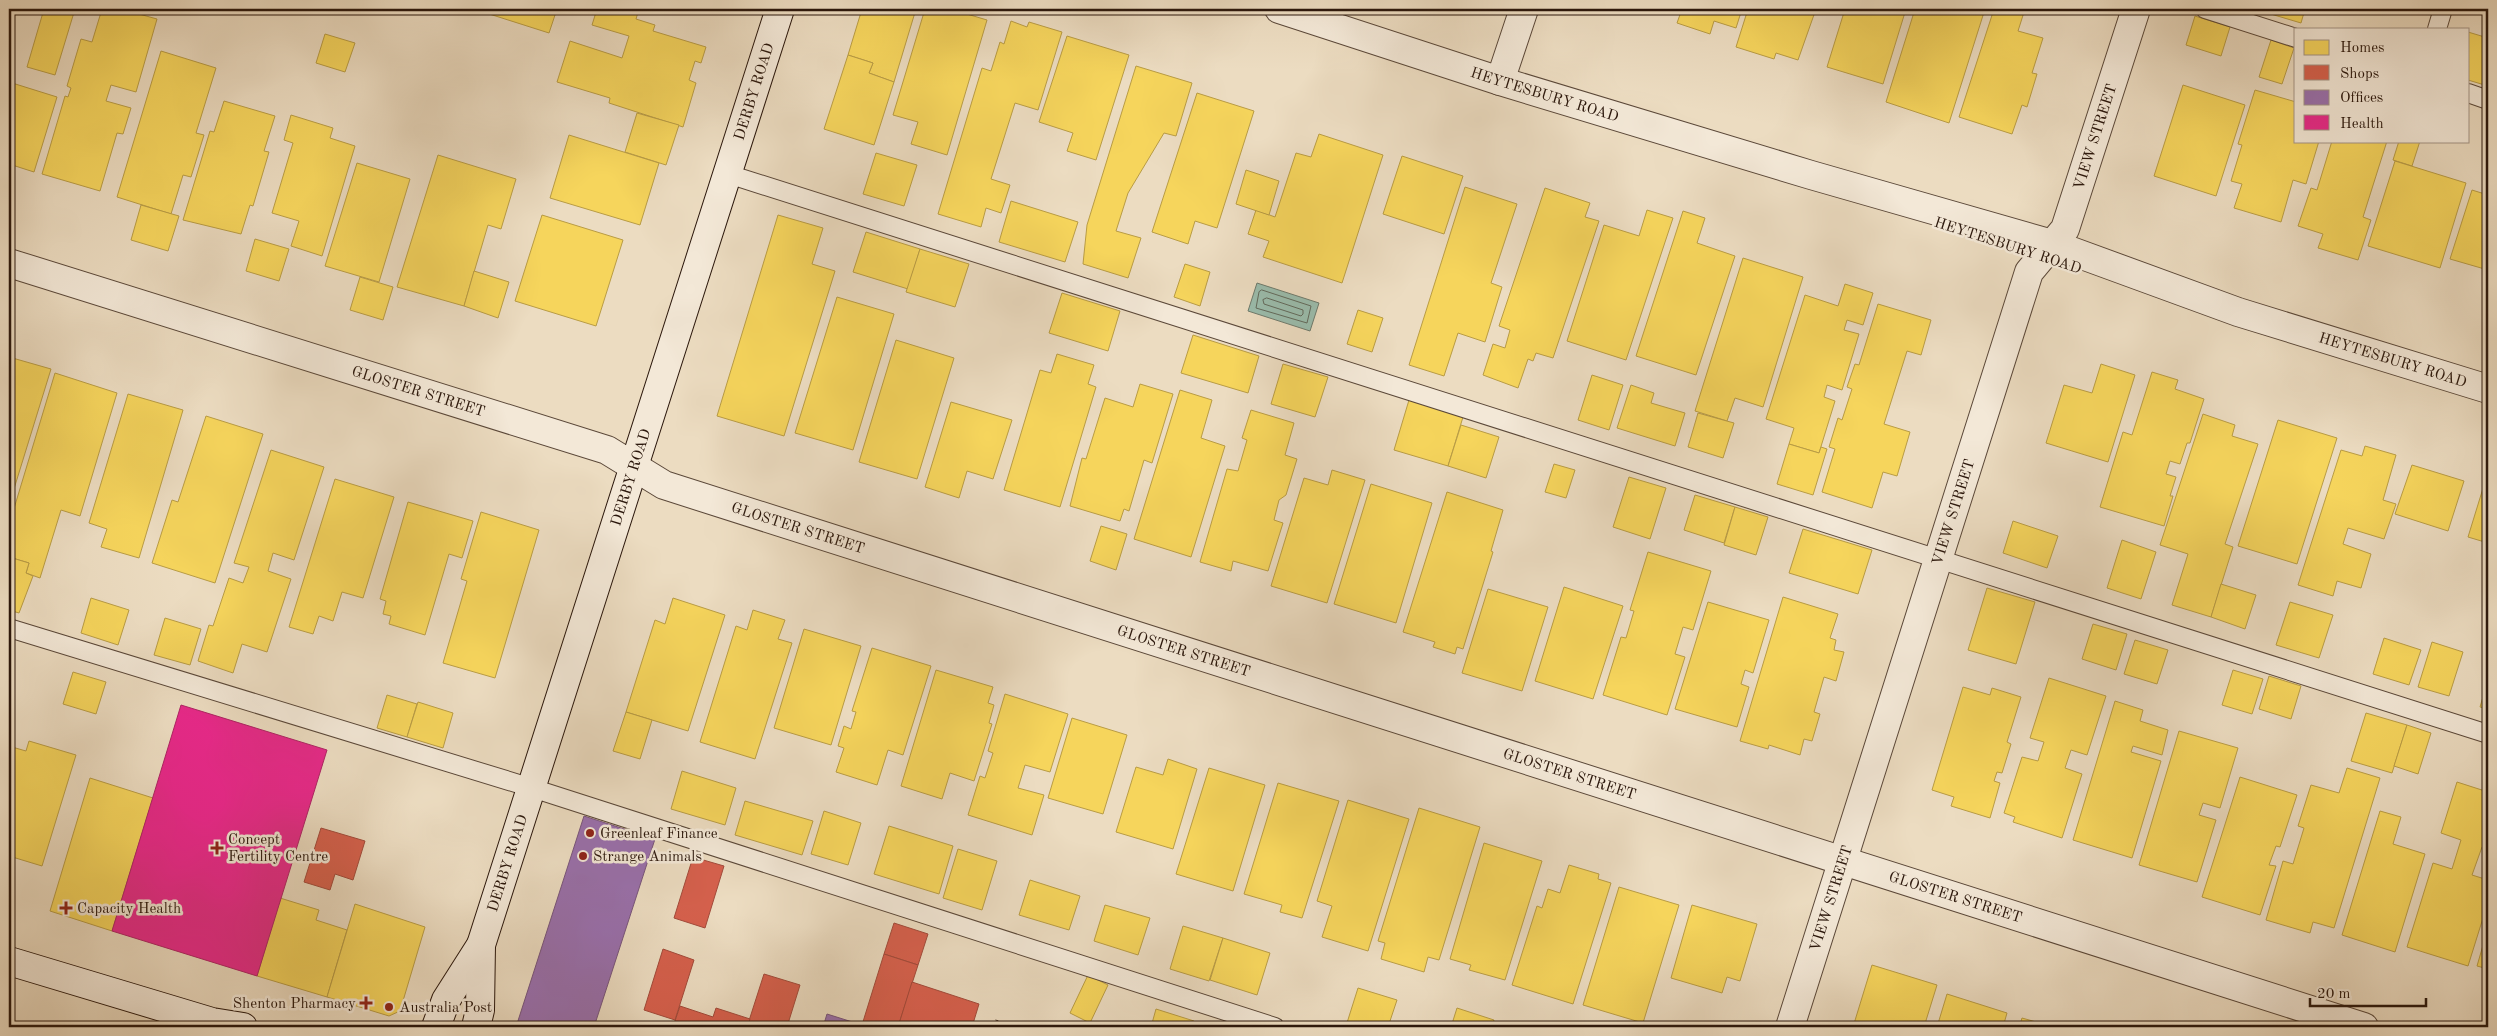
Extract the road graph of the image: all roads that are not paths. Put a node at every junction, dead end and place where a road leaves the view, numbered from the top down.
1 (780, 9) edge
2 (1280, 9) edge
3 (1524, 9) edge
4 (2136, 9) edge
5 (2205, 9) edge
6 (2444, 9) edge
7 (2437, 28) edge
8 (2294, 37) edge
9 (1500, 80) junction
10 (2470, 94) edge
11 (2488, 100) edge
12 (728, 174) junction
13 (2046, 252) junction
14 (9, 263) edge
15 (2488, 389) edge
16 (634, 467) junction
17 (1938, 558) junction
18 (9, 628) edge
19 (2488, 734) edge
20 (532, 788) junction
21 (1842, 862) junction
22 (482, 945) junction
23 (9, 961) edge
24 (217, 1024) edge
25 (243, 1027) edge
26 (436, 1027) edge
27 (476, 1027) edge
28 (1276, 1027) edge
29 (1790, 1027) edge
30 (2364, 1027) edge

1 - 12 street, DERBY ROAD
2 - 9 street, HEYTESBURY ROAD
3 - 9 street
4 - 13 street, VIEW STREET
5 - 8 lane
6 - 7 lane
9 - 13 street, HEYTESBURY ROAD
10 - 11 lane
12 - 16 street, DERBY ROAD
12 - 17 lane
13 - 15 street, HEYTESBURY ROAD
13 - 17 street, VIEW STREET
14 - 16 street, GLOSTER STREET
16 - 20 street, DERBY ROAD
16 - 21 street, GLOSTER STREET
17 - 19 lane
17 - 21 street, VIEW STREET
18 - 20 lane
20 - 22 street, DERBY ROAD
20 - 28 lane
21 - 29 street, VIEW STREET
21 - 30 street, GLOSTER STREET
22 - 26 street, DERBY ROAD
22 - 27 street, DERBY ROAD
23 - 24 street
24 - 25 street

